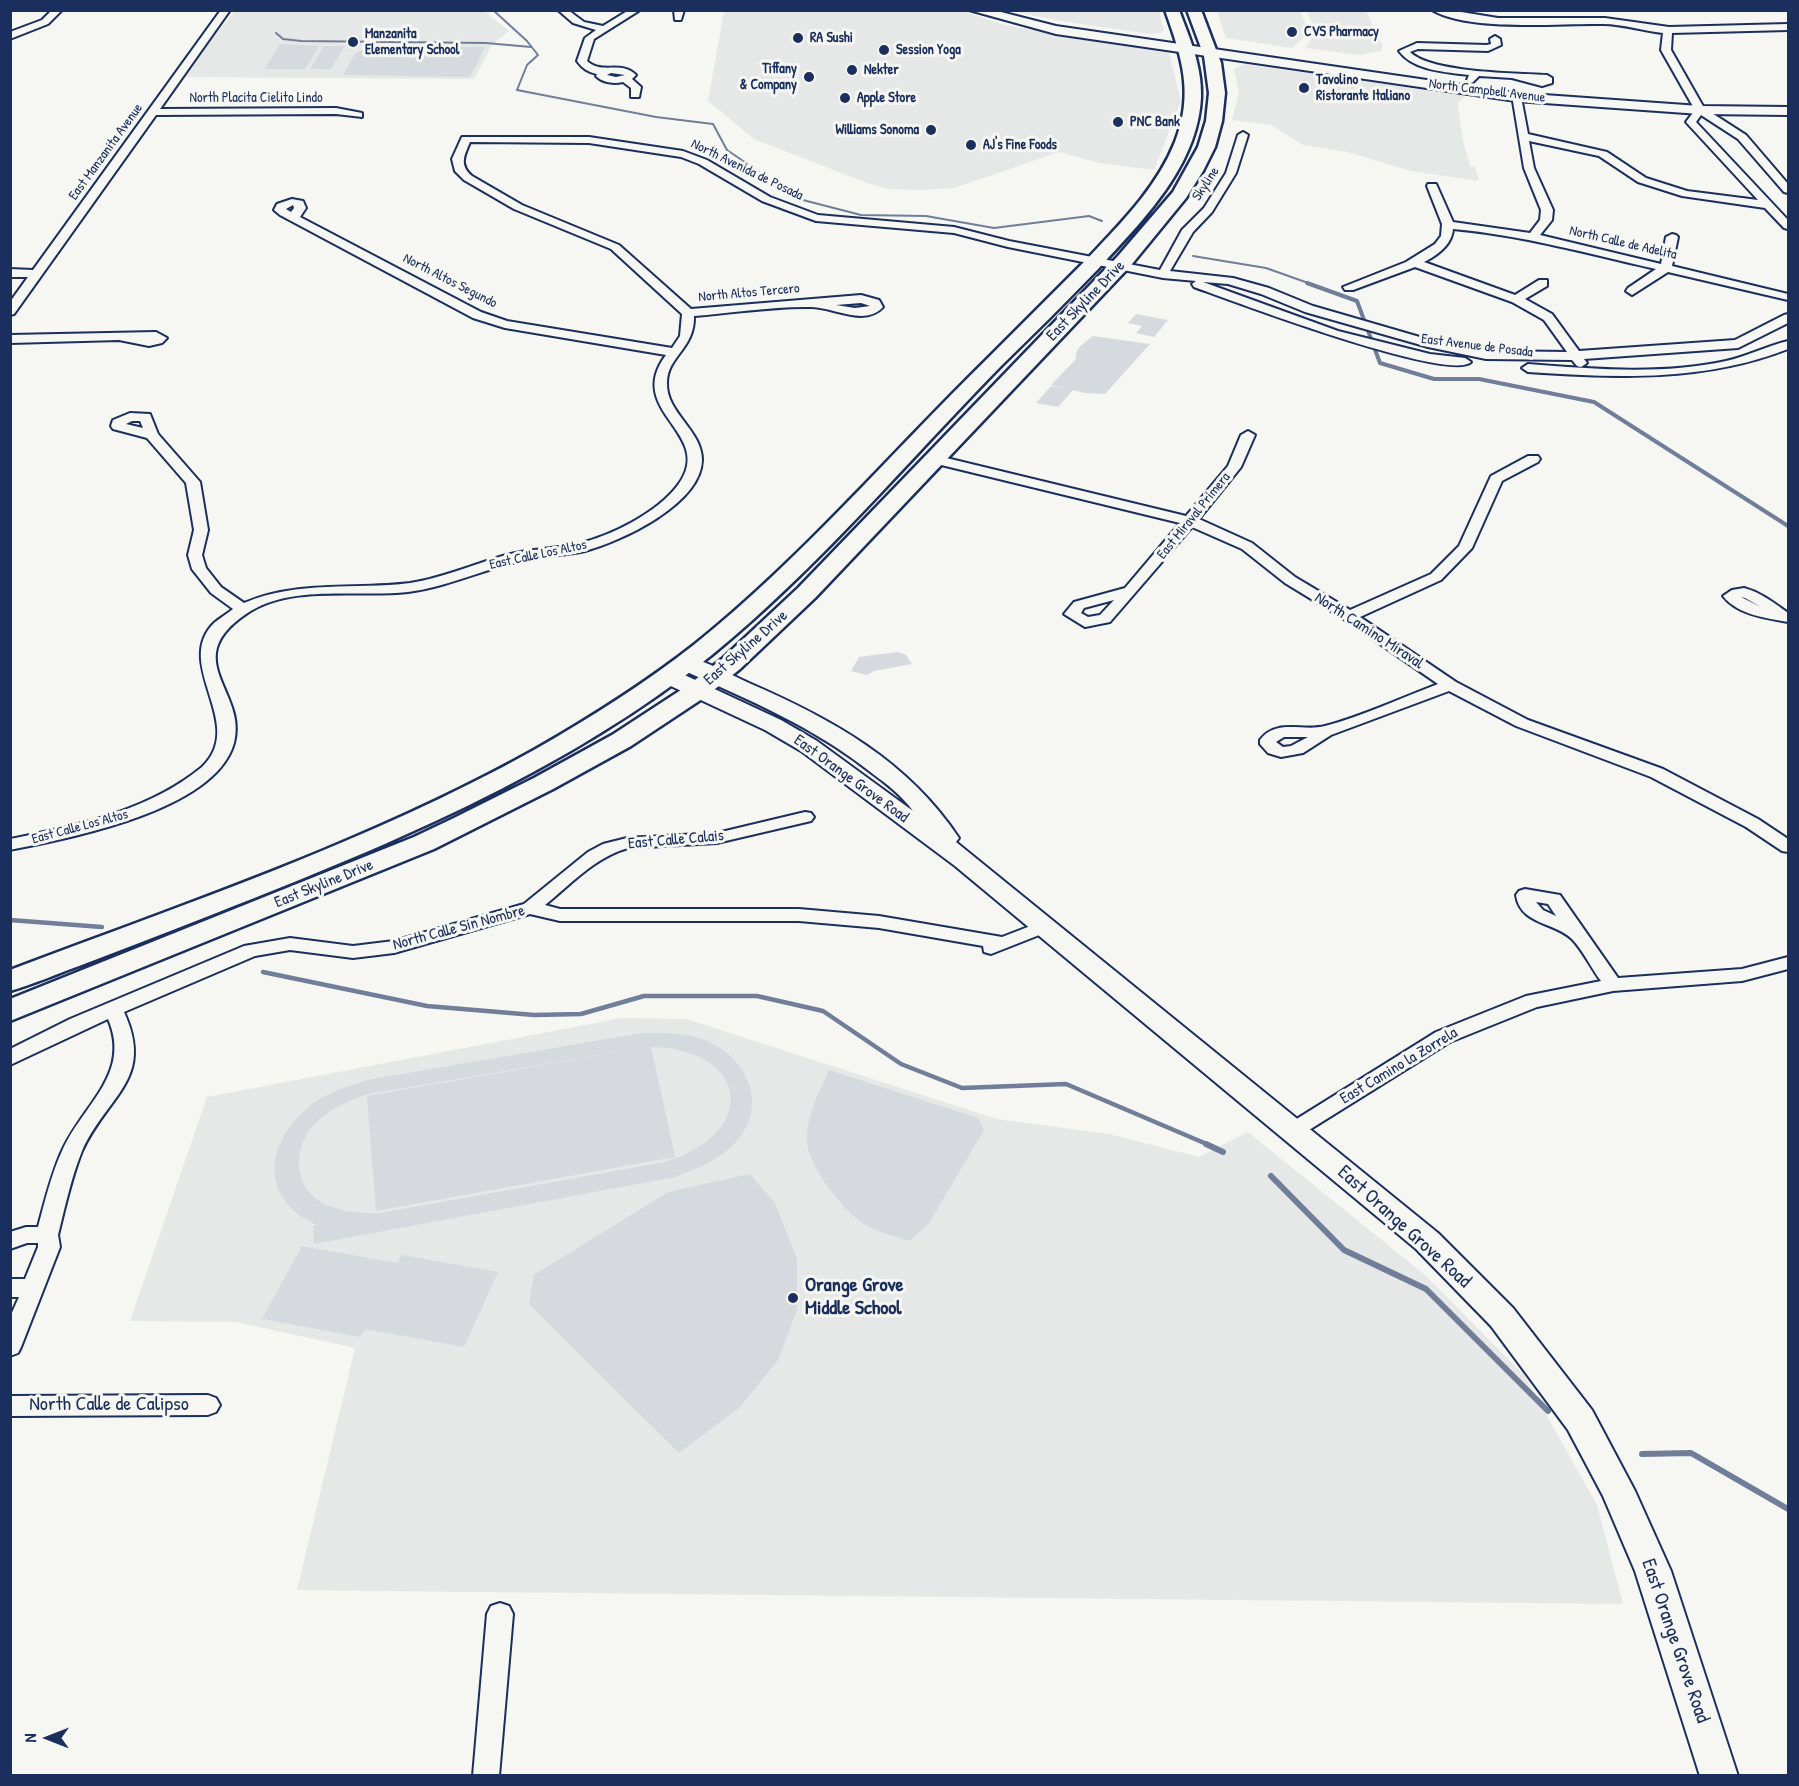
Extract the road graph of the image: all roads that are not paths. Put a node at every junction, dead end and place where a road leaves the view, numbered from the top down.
1 (58, 10) edge
2 (226, 10) edge
3 (562, 10) edge
4 (636, 10) edge
5 (975, 10) edge
6 (1004, 10) edge
7 (1172, 10) edge
8 (1194, 10) edge
9 (1430, 10) edge
10 (1436, 10) edge
11 (1547, 10) edge
12 (1458, 18) junction
13 (1553, 22) junction
14 (1788, 27) edge
15 (604, 28) junction
16 (1668, 30) junction
17 (10, 36) edge
18 (1495, 39) dead end
19 (1184, 45) junction
20 (1208, 49) junction
21 (1475, 76) junction
22 (1514, 76) dead end
23 (634, 95) dead end
24 (1691, 95) junction
25 (1516, 97) junction
26 (1788, 97) edge
27 (1700, 110) junction
28 (1788, 111) edge
29 (153, 112) junction
30 (358, 115) dead end
31 (1244, 135) dead end
32 (1523, 136) junction
33 (1174, 163) junction
34 (1432, 186) dead end
35 (1750, 187) junction
36 (1786, 188) edge
37 (1768, 206) junction
38 (294, 217) dead end
39 (1449, 225) junction
40 (1788, 226) edge
41 (1533, 237) junction
42 (1672, 237) dead end
43 (1144, 238) junction
44 (1094, 260) junction
45 (1416, 263) junction
46 (1119, 266) junction
47 (1666, 268) junction
48 (10, 273) edge
49 (36, 274) junction
50 (1167, 275) junction
51 (1543, 283) dead end
52 (1349, 287) dead end
53 (1632, 291) dead end
54 (1788, 297) edge
55 (1516, 299) junction
56 (812, 303) dead end
57 (1309, 309) junction
58 (10, 311) edge
59 (688, 313) junction
60 (1288, 317) junction
61 (1788, 318) edge
62 (124, 338) dead end
63 (10, 339) edge
64 (1014, 341) junction
65 (1738, 344) junction
66 (1788, 345) edge
67 (674, 352) junction
68 (1639, 352) junction
69 (1576, 356) junction
70 (1760, 357) junction
71 (1586, 372) junction
72 (1655, 373) junction
73 (978, 413) junction
74 (152, 435) dead end
75 (1248, 435) dead end
76 (934, 459) junction
77 (1533, 459) dead end
78 (1191, 521) junction
79 (1131, 591) dead end
80 (243, 609) junction
81 (1349, 616) junction
82 (677, 670) junction
83 (707, 682) junction
84 (1450, 685) junction
85 (1325, 732) dead end
86 (805, 817) dead end
87 (10, 845) edge
88 (1788, 847) edge
89 (530, 908) junction
90 (1046, 926) junction
91 (1576, 933) dead end
92 (1788, 963) edge
93 (10, 981) edge
94 (1613, 985) junction
95 (113, 1009) junction
96 (10, 1011) edge
97 (10, 1058) edge
98 (1294, 1130) junction
99 (47, 1235) junction
100 (10, 1241) edge
101 (10, 1288) edge
102 (33, 1288) junction
103 (10, 1347) edge
104 (208, 1405) dead end
105 (10, 1406) edge
106 (500, 1614) dead end
107 (486, 1776) edge
108 (1719, 1776) edge

1 - 17 street
2 - 29 street, East Manzanita Avenue
3 - 15 street
4 - 15 street
5 - 19 main road, North Campbell Avenue
6 - 19 main road, North Campbell Avenue
7 - 19 main road, East Skyline Drive
8 - 20 main road, East Skyline Drive
9 - 12 street
10 - 12 street
11 - 13 street
12 - 13 street
13 - 16 street
14 - 16 street
15 - 23 street
16 - 24 street
18 - 21 street
19 - 20 main road, North Campbell Avenue
19 - 33 main road, East Skyline Drive
20 - 21 main road, North Campbell Avenue
20 - 25 main road, North Campbell Avenue
20 - 43 main road, East Skyline Drive
21 - 22 street
21 - 24 main road, North Campbell Avenue
24 - 26 main road, North Campbell Avenue
24 - 27 street
25 - 27 main road, North Campbell Avenue
25 - 32 street
27 - 28 main road, North Campbell Avenue
27 - 35 street
27 - 36 street
29 - 30 street, North Placita Cielito Lindo
29 - 49 street, East Manzanita Avenue
31 - 50 street, Skyline
32 - 37 street
32 - 41 street
33 - 43 main road
33 - 44 main road, East Skyline Drive
34 - 39 street
35 - 36 street
35 - 37 street
37 - 40 street
38 - 67 street, North Altos Segundo
39 - 41 street, North Calle de Adelita
39 - 45 street
41 - 47 street, North Calle de Adelita
42 - 47 street
43 - 46 main road, East Skyline Drive
44 - 46 street, North Avenida de Posada
44 - 59 street, North Avenida de Posada
44 - 64 main road, East Skyline Drive
45 - 52 street
45 - 55 street
46 - 50 street, East Avenue de Posada
46 - 73 main road, East Skyline Drive
47 - 53 street
47 - 54 street, North Calle de Adelita
48 - 49 street
49 - 58 street, East Manzanita Avenue
50 - 57 street, East Avenue de Posada
50 - 60 street, East Avenue de Posada
51 - 55 street
55 - 69 street
56 - 59 street, North Altos Tercero
57 - 60 street
57 - 69 street, East Avenue de Posada
59 - 67 street, East Calle Los Altos
60 - 71 street, East Avenue de Posada
61 - 65 street, East Avenue de Posada
62 - 63 street
64 - 73 main road
64 - 82 main road, East Skyline Drive
65 - 68 street, East Avenue de Posada
65 - 70 street
66 - 70 street, East Avenue de Posada
67 - 80 street, East Calle Los Altos
68 - 69 street, East Avenue de Posada
68 - 72 street
69 - 71 street
70 - 72 street, East Avenue de Posada
71 - 72 street, East Avenue de Posada
73 - 76 main road, East Skyline Drive
74 - 80 street
75 - 78 street, East Miraval Primera
76 - 78 street, North Camino Miraval
76 - 83 main road, East Skyline Drive
77 - 81 street
78 - 79 street, East Miraval Primera
78 - 81 street, North Camino Miraval
80 - 87 street, East Calle Los Altos
81 - 84 street, North Camino Miraval
82 - 83 main road, East Orange Grove Road
82 - 93 main road, East Skyline Drive
83 - 90 main road, East Orange Grove Road
83 - 96 main road, East Skyline Drive
84 - 85 street
84 - 88 street, North Camino Miraval
86 - 89 street, East Calle Calais
89 - 90 street, North Calle Sin Nombre
89 - 95 street, North Calle Sin Nombre
90 - 98 main road, East Orange Grove Road
91 - 94 street
92 - 94 street, East Camino la Zorrela
94 - 98 street, East Camino la Zorrela
95 - 97 street, North Calle Sin Nombre
95 - 99 street
98 - 108 main road, East Orange Grove Road
99 - 100 street
99 - 102 street
101 - 102 street
102 - 103 street
104 - 105 street, North Calle de Calipso
106 - 107 street

